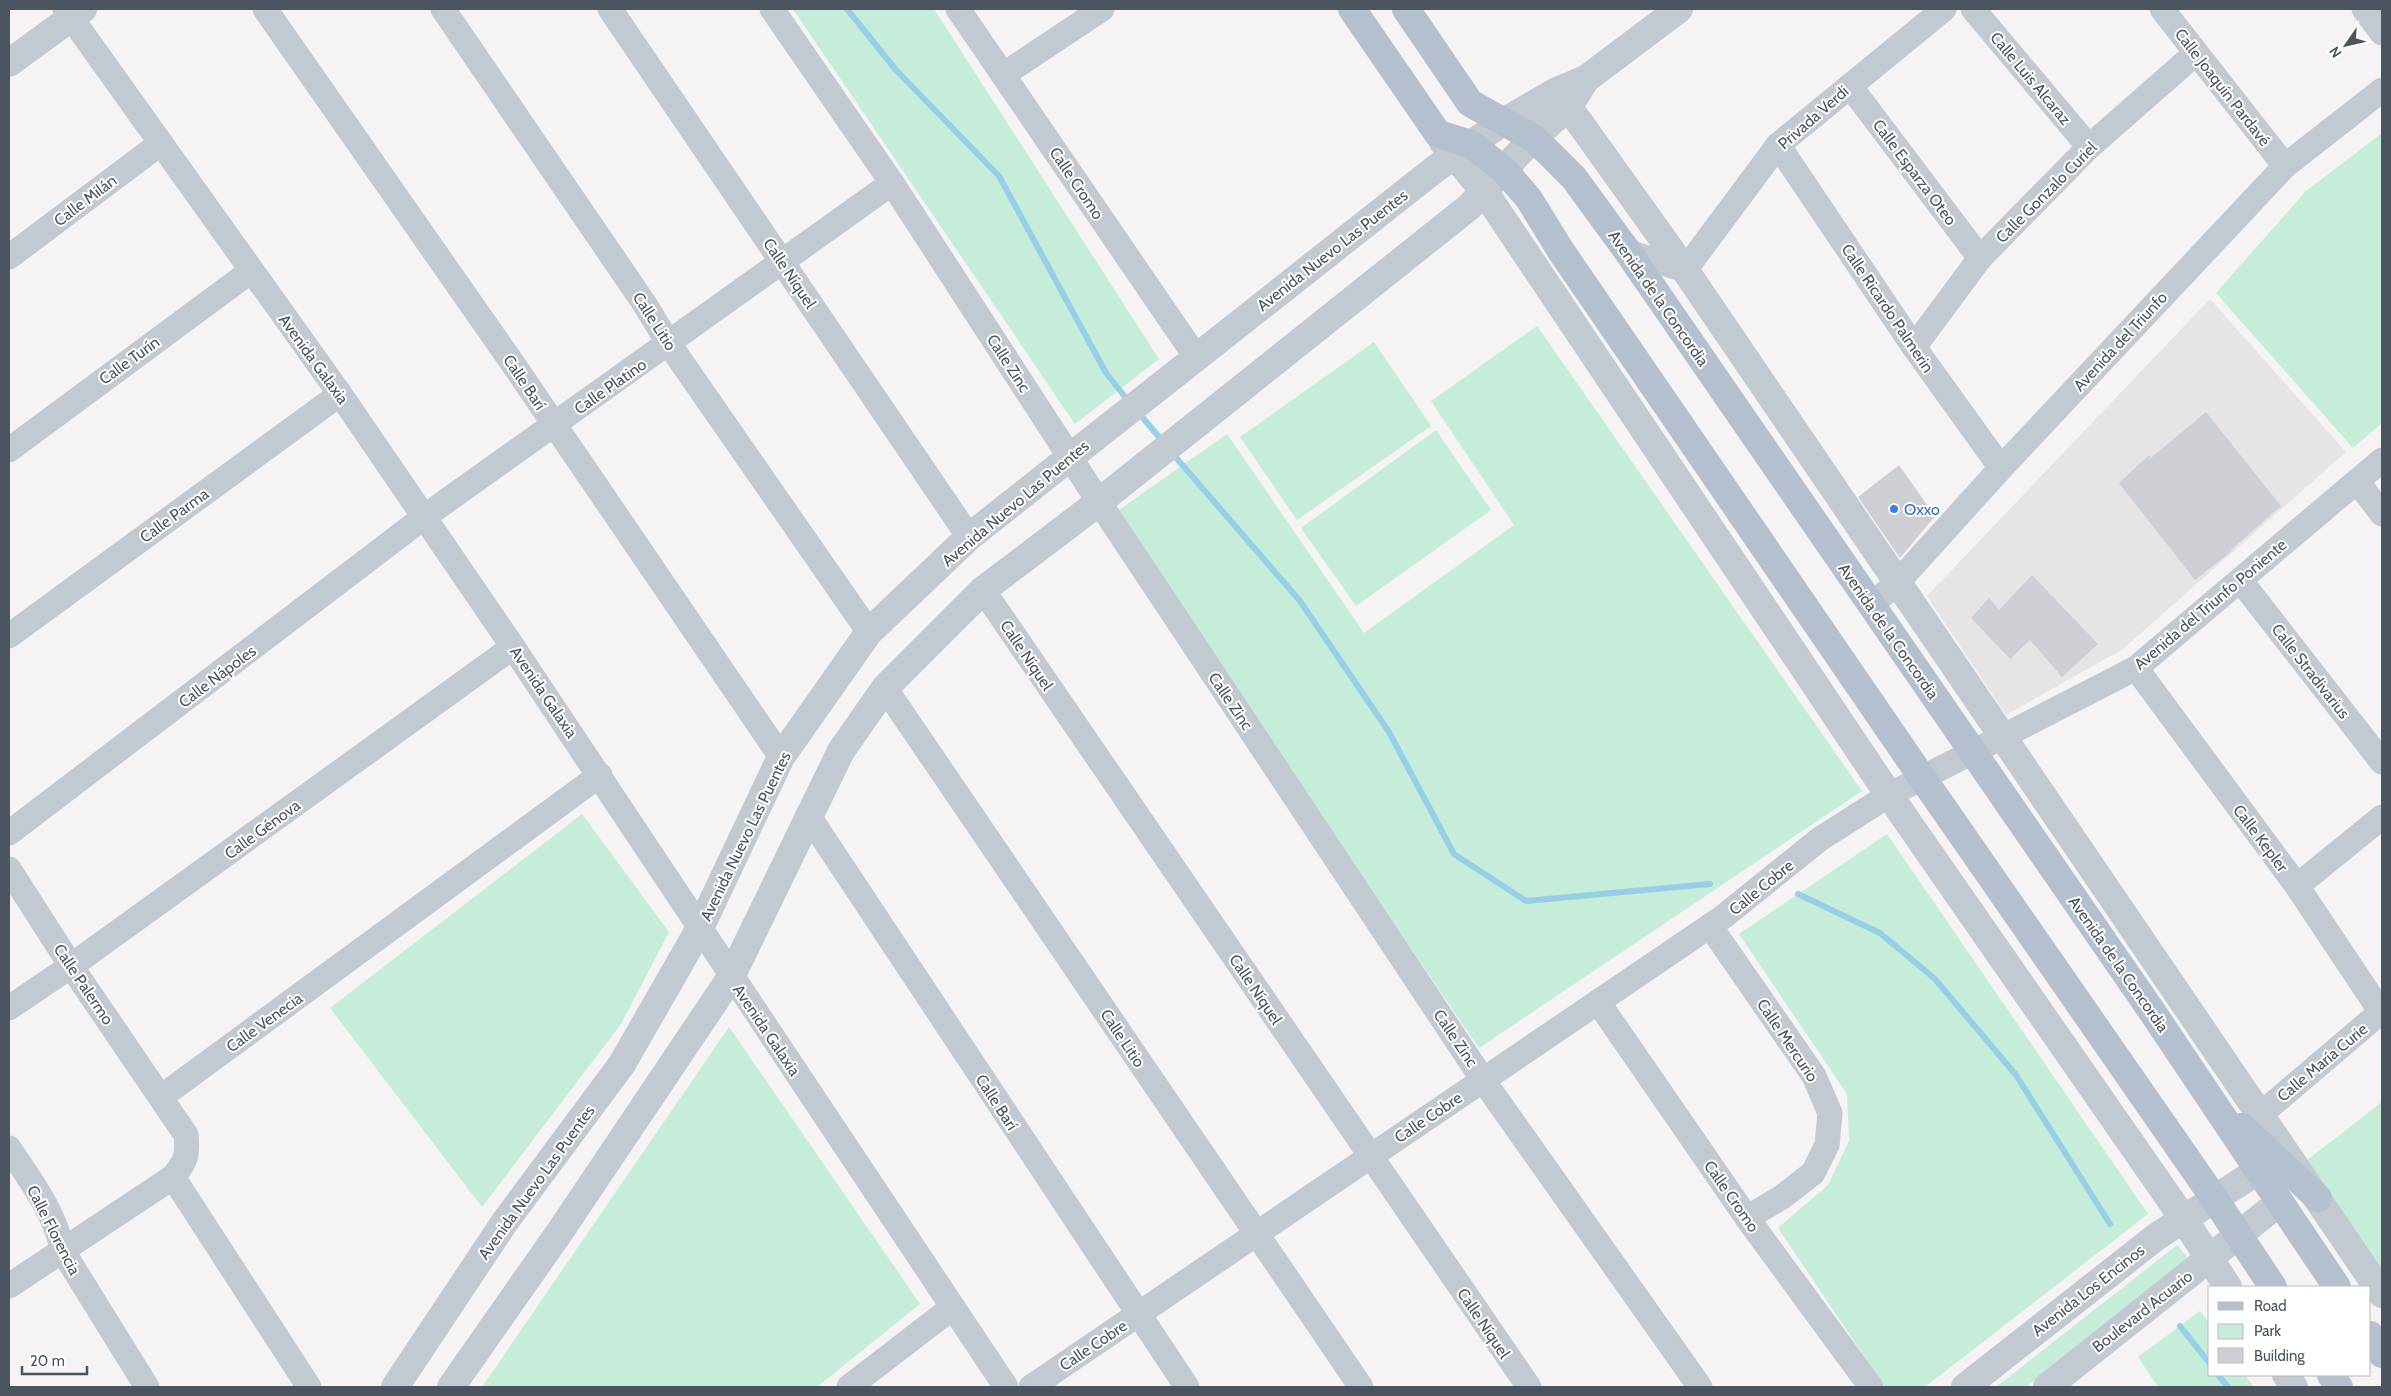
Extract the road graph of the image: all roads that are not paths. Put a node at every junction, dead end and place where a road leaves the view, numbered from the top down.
1 (265, 9) edge
2 (443, 9) edge
3 (610, 9) edge
4 (772, 9) edge
5 (958, 9) edge
6 (1102, 9) edge
7 (1352, 9) edge
8 (1679, 9) edge
9 (1944, 9) edge
10 (1973, 9) edge
11 (2162, 9) edge
12 (2364, 9) edge
13 (1411, 11) edge
14 (73, 12) edge
15 (2382, 33) edge
16 (2196, 53) junction
17 (9, 63) edge
18 (1003, 76) junction
19 (1850, 86) junction
20 (2382, 90) edge
21 (1563, 98) junction
22 (1503, 122) junction
23 (1533, 138) junction
24 (161, 143) junction
25 (1778, 145) junction
26 (2089, 148) junction
27 (1463, 150) junction
28 (2285, 166) junction
29 (1505, 171) junction
30 (892, 183) junction
31 (1484, 191) junction
32 (1628, 252) junction
33 (9, 257) edge
34 (1980, 258) junction
35 (782, 261) junction
36 (1685, 270) junction
37 (251, 272) junction
38 (670, 344) junction
39 (1914, 347) junction
40 (1196, 356) junction
41 (340, 394) junction
42 (554, 425) junction
43 (9, 450) edge
44 (1069, 457) junction
45 (2382, 460) edge
46 (2001, 468) junction
47 (2357, 482) junction
48 (1098, 502) junction
49 (2382, 514) edge
50 (424, 517) junction
51 (969, 537) junction
52 (2240, 580) junction
53 (1897, 583) junction
54 (983, 590) junction
55 (1871, 605) junction
56 (869, 632) junction
57 (9, 636) edge
58 (513, 647) junction
59 (2136, 668) junction
60 (886, 688) junction
61 (2002, 735) junction
62 (1972, 750) junction
63 (781, 757) junction
64 (2382, 762) edge
65 (600, 775) junction
66 (1921, 776) junction
67 (1889, 795) junction
68 (808, 815) junction
69 (2382, 817) edge
70 (9, 833) edge
71 (9, 869) edge
72 (2297, 886) junction
73 (1710, 926) junction
74 (700, 928) junction
75 (71, 966) junction
76 (731, 977) junction
77 (1598, 1002) junction
78 (9, 1008) edge
79 (2382, 1011) edge
80 (1483, 1080) junction
81 (2206, 1093) junction
82 (161, 1097) junction
83 (2261, 1114) junction
84 (9, 1148) edge
85 (1370, 1157) junction
86 (2258, 1170) junction
87 (173, 1177) junction
88 (2214, 1198) junction
89 (2318, 1198) junction
90 (2280, 1202) junction
91 (1747, 1218) junction
92 (2183, 1218) junction
93 (1256, 1234) junction
94 (2238, 1235) junction
95 (62, 1250) junction
96 (2209, 1258) junction
97 (9, 1286) edge
98 (2227, 1286) edge
99 (2272, 1286) edge
100 (2336, 1286) edge
101 (2382, 1294) edge
102 (952, 1307) junction
103 (1138, 1315) junction
104 (2371, 1337) edge
105 (2382, 1354) edge
106 (2287, 1376) edge
107 (2332, 1376) edge
108 (147, 1387) edge
109 (309, 1387) edge
110 (394, 1387) edge
111 (451, 1387) edge
112 (849, 1387) edge
113 (1006, 1387) edge
114 (1031, 1387) edge
115 (1187, 1387) edge
116 (1361, 1387) edge
117 (1528, 1387) edge
118 (1700, 1387) edge
119 (1871, 1387) edge
120 (1964, 1387) edge
121 (2047, 1387) edge
122 (2294, 1387) edge
123 (2339, 1387) edge

1 - 42 street, Calle Barí
2 - 38 street, Calle Litio
3 - 35 street, Calle Níquel
4 - 30 street, Calle Zinc
5 - 18 street, Calle Cromo
6 - 18 street
7 - 27 main road
8 - 21 street
9 - 19 street, Privada Verdi
10 - 26 street, Calle Luis Alcaraz
11 - 16 street, Calle Joaquín Pardavé
12 - 15 street
13 - 22 main road, Avenida de la Concordia
14 - 17 street
14 - 24 street, Avenida Galaxia
16 - 26 street, Calle Gonzalo Curiel
16 - 28 street, Calle Joaquín Pardavé
18 - 40 street, Calle Cromo
19 - 25 street, Privada Verdi
19 - 34 street, Calle Esparza Oteo
20 - 28 street, Avenida del Triunfo
21 - 22 street, Avenida Nuevo Las Puentes
21 - 23 street
21 - 36 street, Avenida de la Concordia
22 - 23 main road, Avenida de la Concordia
22 - 27 street, Avenida Nuevo Las Puentes
23 - 29 street
23 - 32 main road, Avenida de la Concordia
24 - 33 street, Calle Milán
24 - 37 street, Avenida Galaxia
25 - 36 street, Privada Verdi
25 - 39 street, Calle Ricardo Palmerin
26 - 34 street, Calle Gonzalo Curiel
27 - 29 main road
27 - 31 street
27 - 40 street, Avenida Nuevo Las Puentes
28 - 46 street, Avenida del Triunfo
29 - 31 street
29 - 66 main road
30 - 35 street, Calle Platino
30 - 44 street, Calle Zinc
31 - 48 street
31 - 67 street
32 - 36 street
32 - 55 main road, Avenida de la Concordia
34 - 39 street, Calle Gonzalo Curiel
35 - 38 street, Calle Platino
35 - 51 street, Calle Níquel
36 - 53 street, Avenida de la Concordia
37 - 41 street, Avenida Galaxia
37 - 43 street, Calle Turín
38 - 42 street, Calle Platino
38 - 56 street, Calle Litio
39 - 46 street, Calle Ricardo Palmerin
40 - 44 street, Avenida Nuevo Las Puentes
41 - 50 street, Avenida Galaxia
41 - 57 street, Calle Parma
42 - 50 street, Calle Platino
42 - 63 street, Calle Barí
44 - 48 street, Calle Zinc
44 - 51 street, Avenida Nuevo Las Puentes
45 - 47 street
46 - 53 street, Avenida del Triunfo
47 - 49 street
47 - 52 street, Avenida del Triunfo Poniente
48 - 54 street
48 - 80 street, Calle Zinc
50 - 58 street, Avenida Galaxia
50 - 70 street, Calle Nápoles
51 - 56 street, Avenida Nuevo Las Puentes
52 - 59 street, Avenida del Triunfo Poniente
52 - 64 street, Calle Stradivarius
53 - 55 street, Avenida del Triunfo
53 - 61 street, Avenida de la Concordia
54 - 60 street
54 - 85 street, Calle Níquel
55 - 62 main road, Avenida de la Concordia
56 - 63 street, Avenida Nuevo Las Puentes
58 - 65 street, Avenida Galaxia
58 - 75 street, Calle Génova
59 - 61 street, Avenida del Triunfo Poniente
59 - 72 street, Calle Kepler
60 - 68 street
60 - 93 street, Calle Litio
61 - 62 street, Avenida del Triunfo Poniente
61 - 83 street, Avenida de la Concordia
62 - 66 street, Avenida del Triunfo Poniente
62 - 81 main road, Avenida de la Concordia
63 - 74 street, Avenida Nuevo Las Puentes
65 - 74 street, Avenida Galaxia
65 - 82 street, Calle Venecia
66 - 67 street, Calle Cobre
66 - 88 main road
67 - 73 street, Calle Cobre
67 - 92 street
68 - 76 street
68 - 103 street, Calle Barí
69 - 72 street
71 - 75 street, Calle Palermo
72 - 79 street, Calle Kepler
73 - 77 street, Calle Cobre
73 - 91 street, Calle Mercurio
74 - 76 street, Avenida Galaxia
74 - 110 street, Avenida Nuevo Las Puentes
75 - 78 street, Calle Génova
75 - 82 street, Calle Palermo
76 - 102 street, Avenida Galaxia
76 - 111 street
77 - 80 street, Calle Cobre
77 - 91 street, Calle Cromo
79 - 83 street, Calle María Curie
80 - 85 street, Calle Cobre
80 - 118 street, Calle Zinc
81 - 86 main road, Avenida de la Concordia
81 - 89 main road
82 - 87 street
83 - 89 street, Avenida de la Concordia
84 - 95 street, Calle Florencia
85 - 93 street, Calle Cobre
85 - 117 street, Calle Níquel
86 - 88 street, Avenida Los Encinos
86 - 90 main road, Avenida de la Concordia
87 - 95 street
87 - 109 street
88 - 92 street, Avenida Los Encinos
88 - 94 main road
89 - 101 street, Avenida de la Concordia
90 - 94 street, Boulevard Acuario
90 - 100 main road, Avenida de la Concordia
91 - 119 street, Calle Cromo
92 - 96 street
92 - 120 street, Avenida Los Encinos
93 - 103 street, Calle Cobre
93 - 116 street, Calle Litio
94 - 96 street, Boulevard Acuario
94 - 99 main road
95 - 97 street
95 - 108 street, Calle Florencia
96 - 98 street
96 - 121 street, Boulevard Acuario
102 - 112 street
102 - 113 street, Avenida Galaxia
103 - 114 street, Calle Cobre
103 - 115 street, Calle Barí
104 - 105 main road
106 - 122 street
107 - 123 main road

